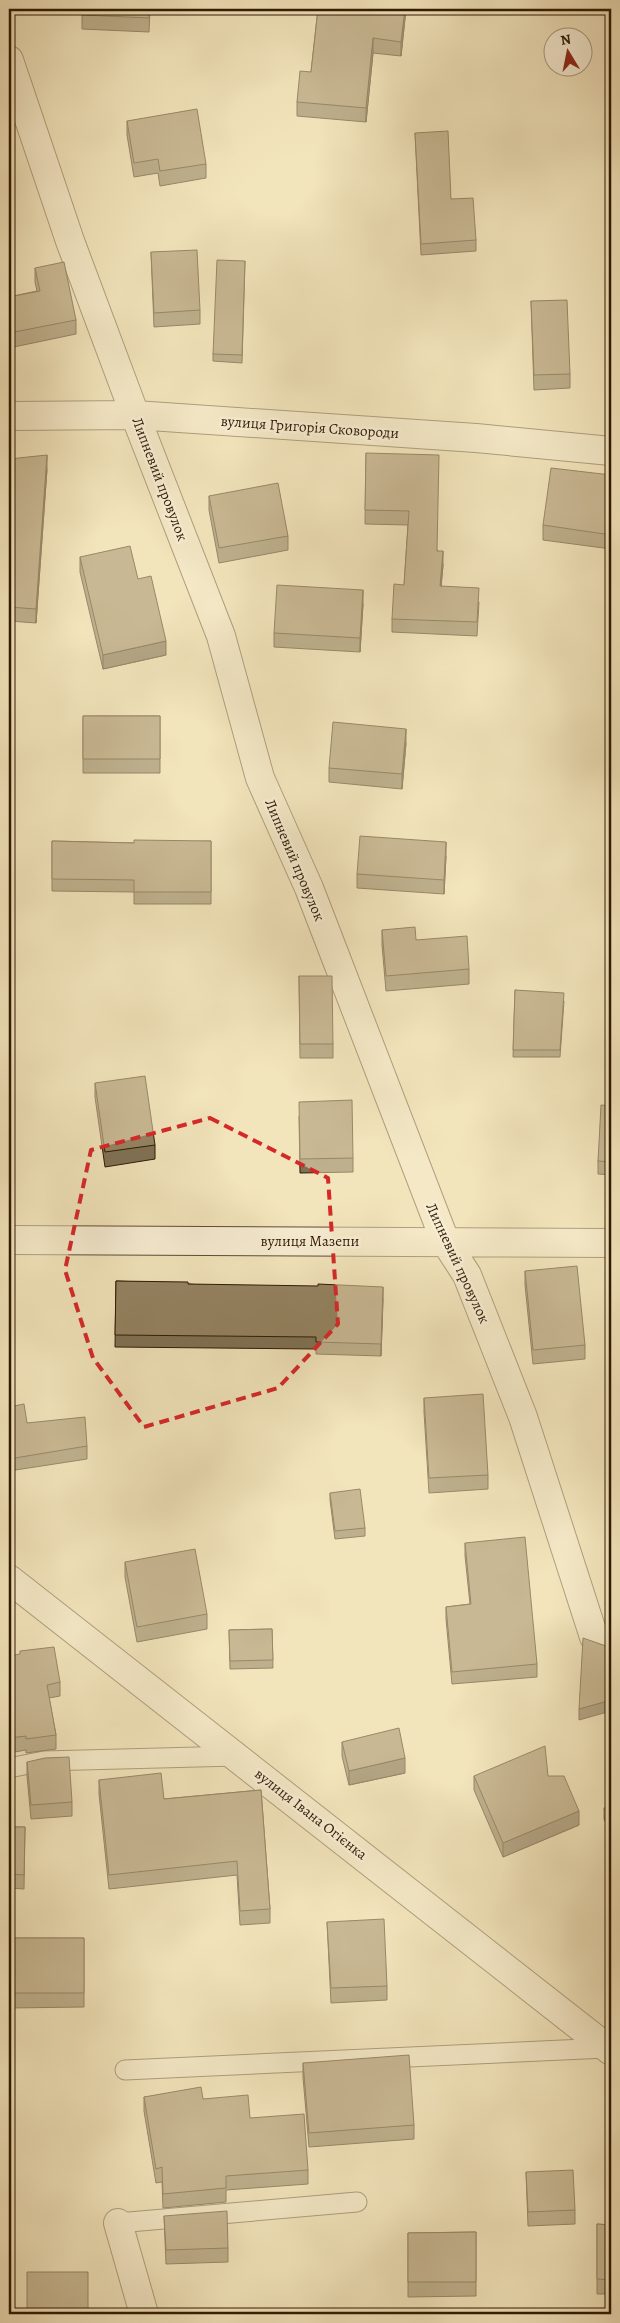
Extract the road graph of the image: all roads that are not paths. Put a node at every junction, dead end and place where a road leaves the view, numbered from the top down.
1 (9, 60) edge
2 (135, 415) junction
3 (9, 416) edge
4 (611, 451) edge
5 (9, 1240) edge
6 (445, 1241) junction
7 (611, 1243) edge
8 (9, 1579) edge
9 (610, 1642) dead end
10 (236, 1756) junction
11 (9, 1768) edge
12 (609, 2050) edge
13 (125, 2070) dead end
14 (357, 2202) dead end
15 (118, 2223) joint
16 (144, 2314) edge

1 - 2 street, Липневий провулок
2 - 3 street, вулиця Григорія Сковороди
2 - 4 street, вулиця Григорія Сковороди
2 - 6 street, Липневий провулок
5 - 6 street, вулиця Мазепи
6 - 7 street, вулиця Мазепи
6 - 9 street, Липневий провулок
8 - 10 street, вулиця Івана Огієнка
10 - 11 lane
10 - 12 street, вулиця Івана Огієнка
12 - 13 lane
14 - 15 lane
15 - 16 street

